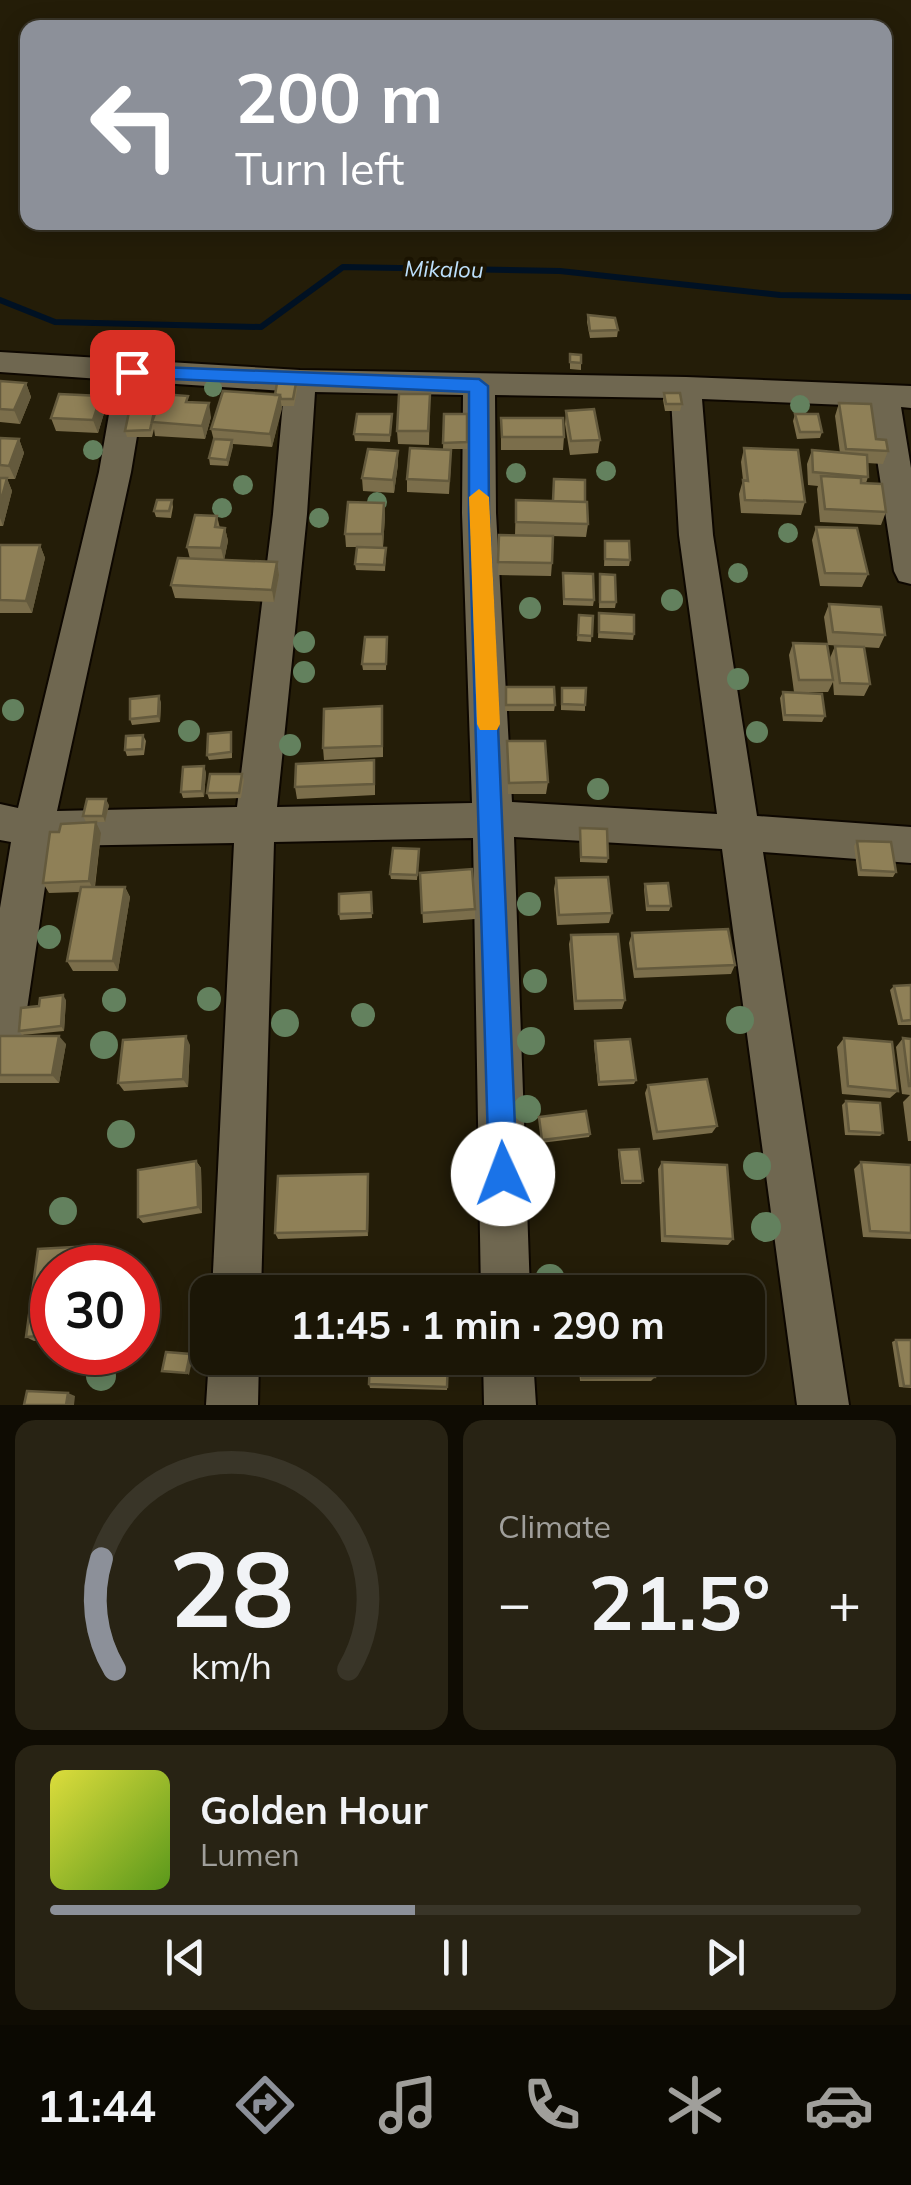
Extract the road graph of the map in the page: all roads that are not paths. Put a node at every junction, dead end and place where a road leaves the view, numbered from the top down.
1 (0, 362) edge
2 (132, 372) junction
3 (300, 381) junction
4 (479, 386) junction
5 (686, 388) junction
6 (897, 396) edge
7 (911, 571) edge
8 (493, 820) junction
9 (255, 823) junction
10 (17, 826) edge
11 (741, 833) junction
12 (911, 845) edge
13 (0, 1043) edge
14 (237, 1275) edge
15 (506, 1275) edge
16 (233, 1375) edge
17 (509, 1375) edge
18 (232, 1405) edge
19 (510, 1405) edge
20 (824, 1405) edge

1 - 2 street
2 - 3 street
2 - 10 street
3 - 4 street
3 - 9 street
4 - 5 street
4 - 8 street
5 - 6 street
5 - 11 street
6 - 7 street
8 - 9 street
8 - 11 street
8 - 15 street
9 - 10 street
9 - 14 street
10 - 13 street
11 - 12 street
11 - 20 street
16 - 18 street
17 - 19 street

